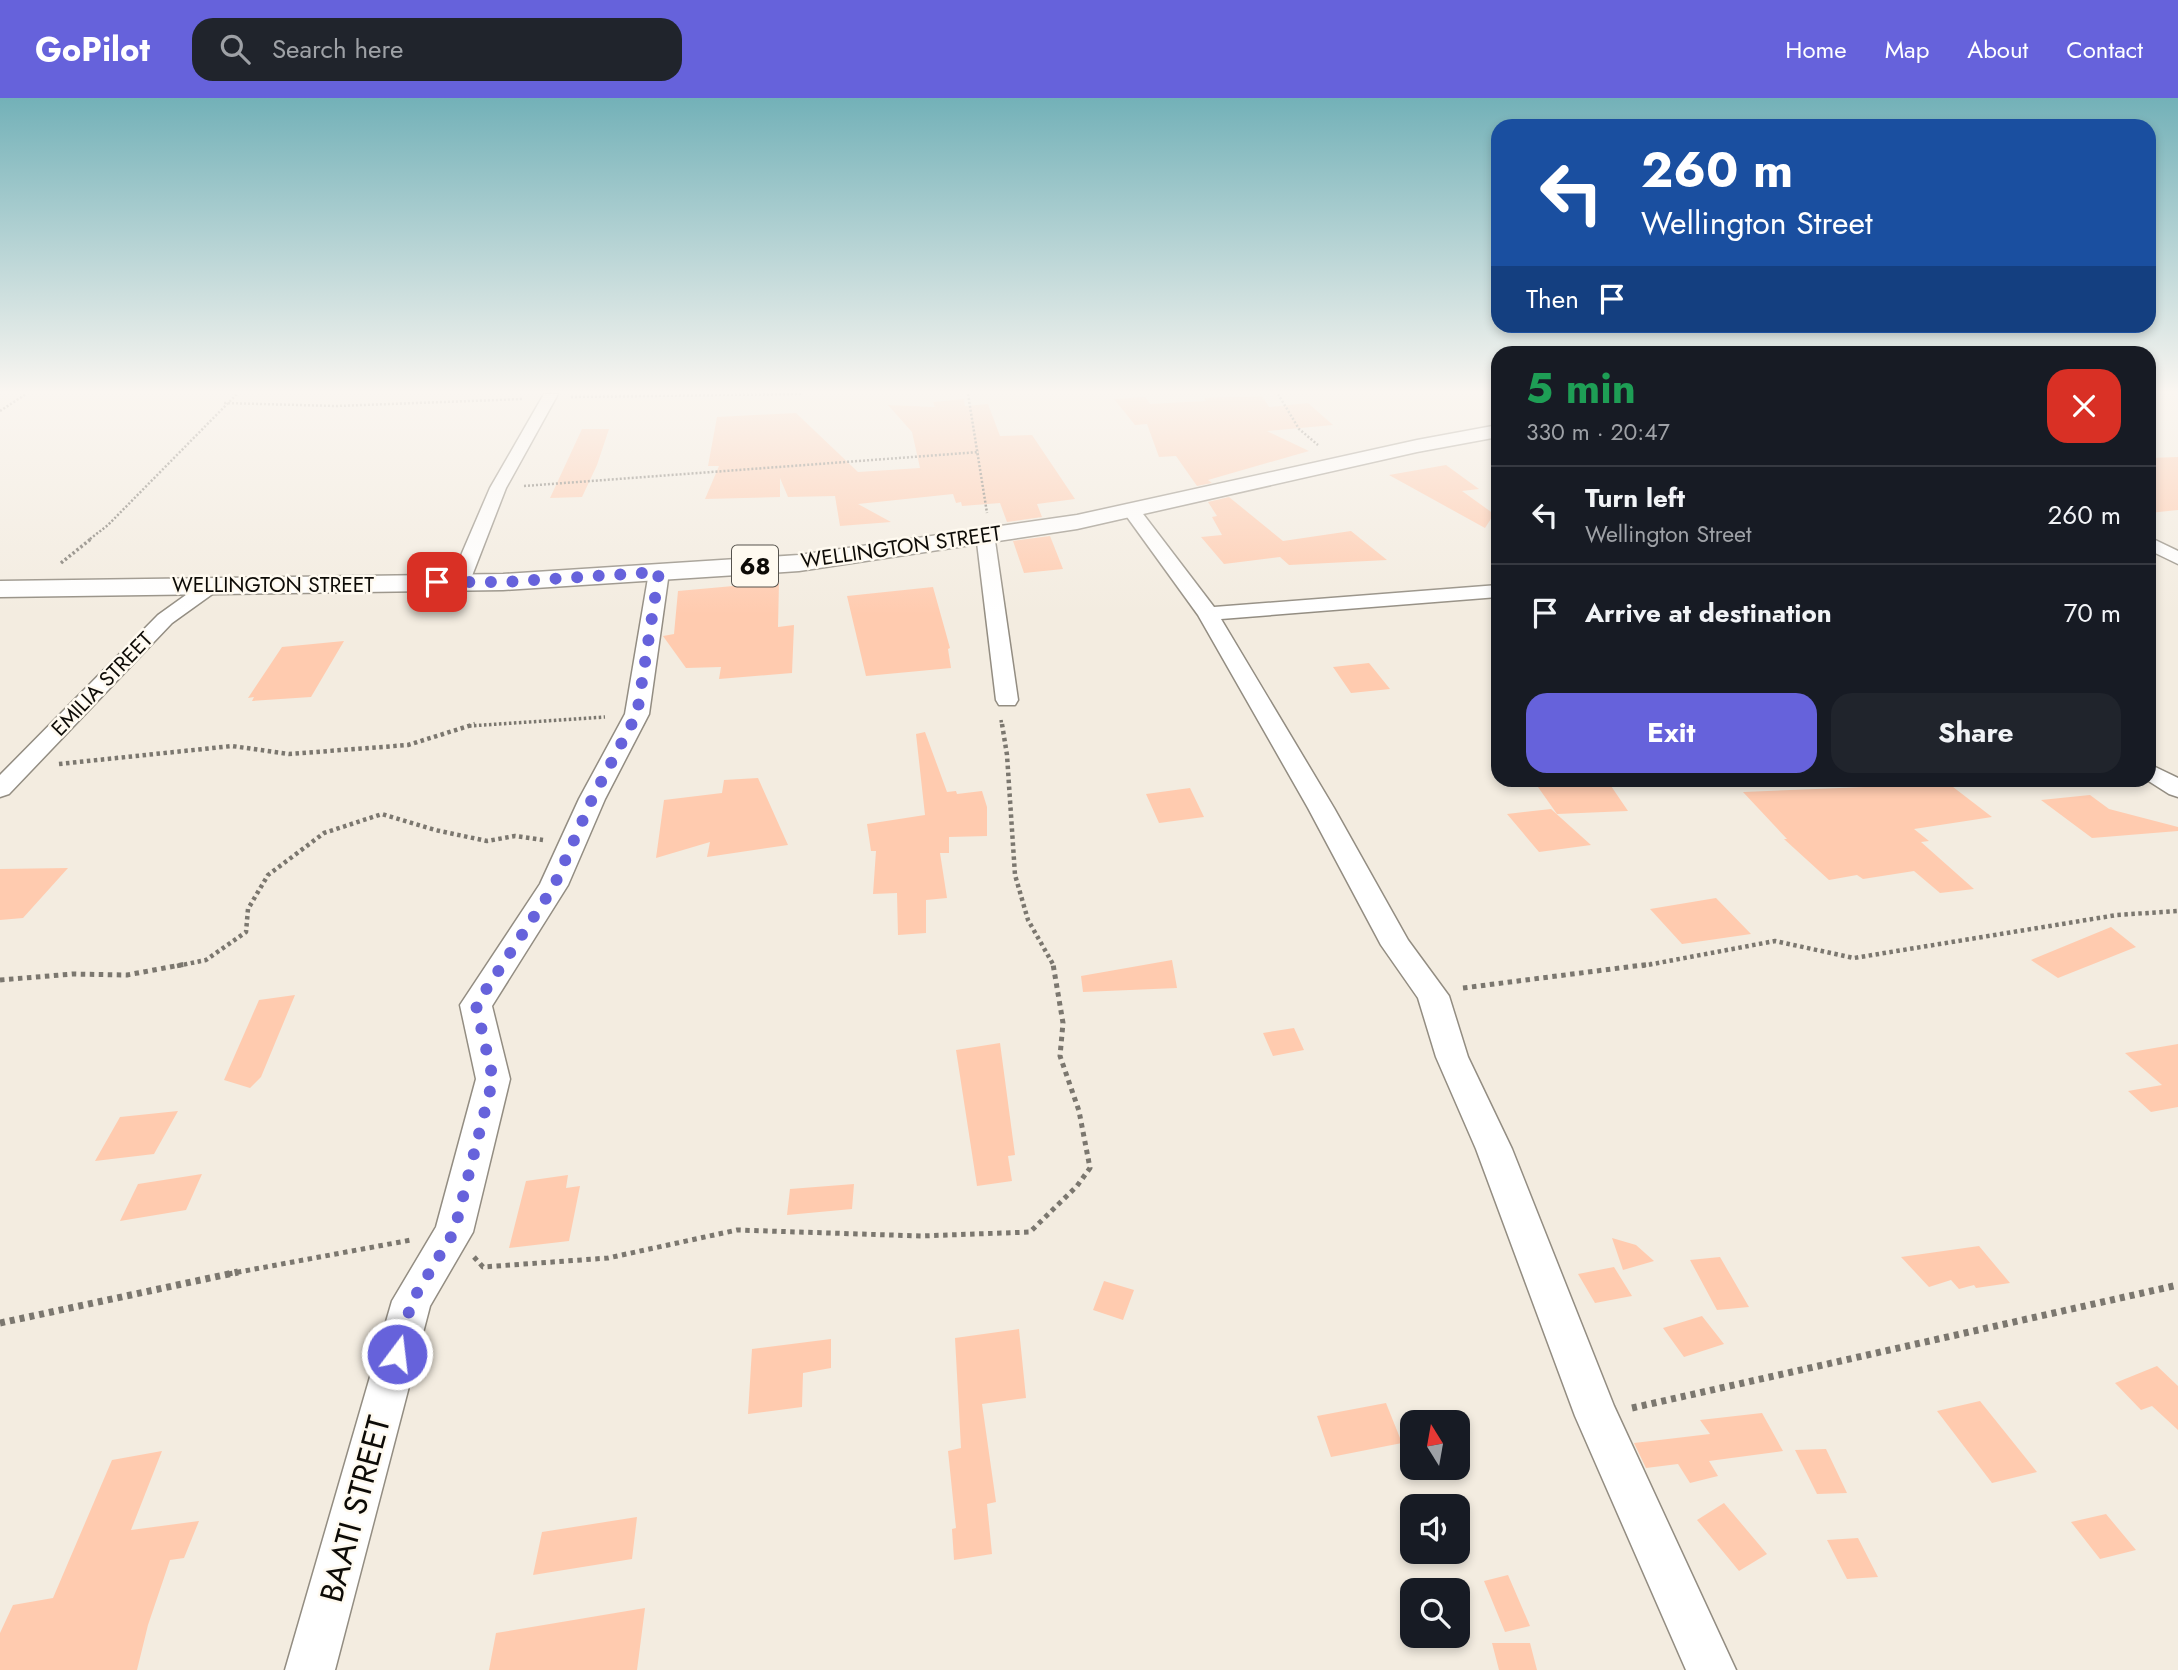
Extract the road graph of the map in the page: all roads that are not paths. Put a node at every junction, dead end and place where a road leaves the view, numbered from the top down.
1 (510, 467) edge
2 (1321, 467) edge
3 (1131, 510) junction
4 (989, 534) junction
5 (2178, 543) edge
6 (2156, 544) edge
7 (2156, 547) edge
8 (2178, 558) edge
9 (659, 572) junction
10 (460, 580) junction
11 (211, 586) junction
12 (0, 589) edge
13 (1491, 592) edge
14 (1208, 614) junction
15 (1007, 700) road end
16 (10, 769) edge
17 (2156, 775) edge
18 (0, 789) edge
19 (2178, 789) edge
20 (310, 1670) edge
21 (1712, 1670) edge

1 - 10 street
2 - 3 main road, WELLINGTON STREET / 68
3 - 4 main road, WELLINGTON STREET / 68
3 - 14 street
4 - 9 main road, WELLINGTON STREET / 68
4 - 15 street
5 - 6 street
7 - 8 street
9 - 10 main road, WELLINGTON STREET / 68
9 - 20 street, BAATI STREET
10 - 11 main road, WELLINGTON STREET / 68
11 - 12 main road, WELLINGTON STREET / 68
11 - 16 street, EMILIA STREET
13 - 14 street
14 - 21 street
16 - 18 street, EMILIA STREET
17 - 19 street

